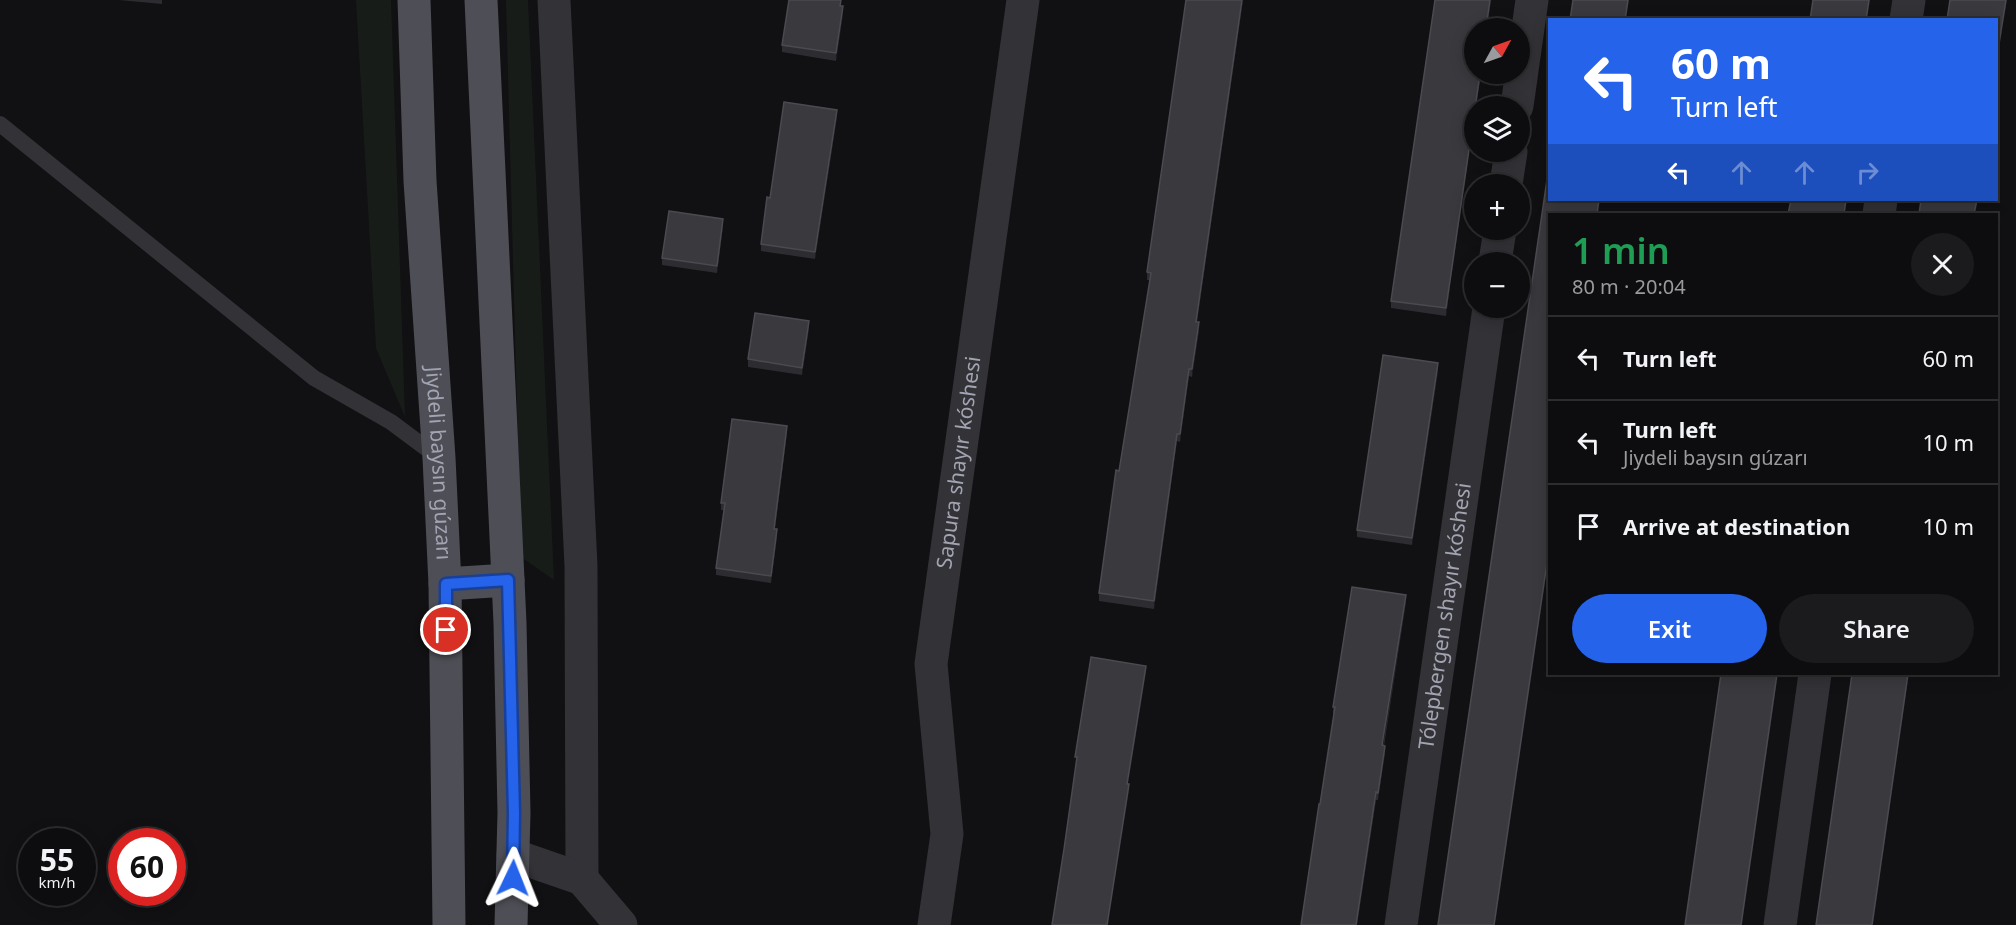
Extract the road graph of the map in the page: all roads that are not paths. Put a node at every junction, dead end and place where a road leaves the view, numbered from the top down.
1 (414, 0) edge
2 (481, 0) edge
3 (554, 0) edge
4 (1023, 0) edge
5 (1532, 0) edge
6 (1909, 0) edge
7 (1906, 18) edge
8 (1518, 96) edge
9 (0, 124) edge
10 (1488, 318) edge
11 (439, 458) junction
12 (508, 580) junction
13 (446, 584) junction
14 (1815, 675) edge
15 (513, 855) junction
16 (582, 879) junction
17 (449, 925) edge
18 (511, 925) edge
19 (621, 925) edge
20 (934, 925) edge
21 (1401, 925) edge
22 (1780, 925) edge

1 - 11 main road, Jiydeli baysın gúzarı
2 - 12 main road
3 - 16 street
4 - 20 street, Sapura shayır kóshesi
5 - 8 street
6 - 7 street
9 - 11 lane
10 - 21 street, Tólepbergen shayır kóshesi
11 - 13 main road, Jiydeli baysın gúzarı
12 - 13 main road
12 - 15 main road
13 - 17 main road, Jiydeli baysın gúzarı
14 - 22 street
15 - 16 street
15 - 18 main road
16 - 19 street

